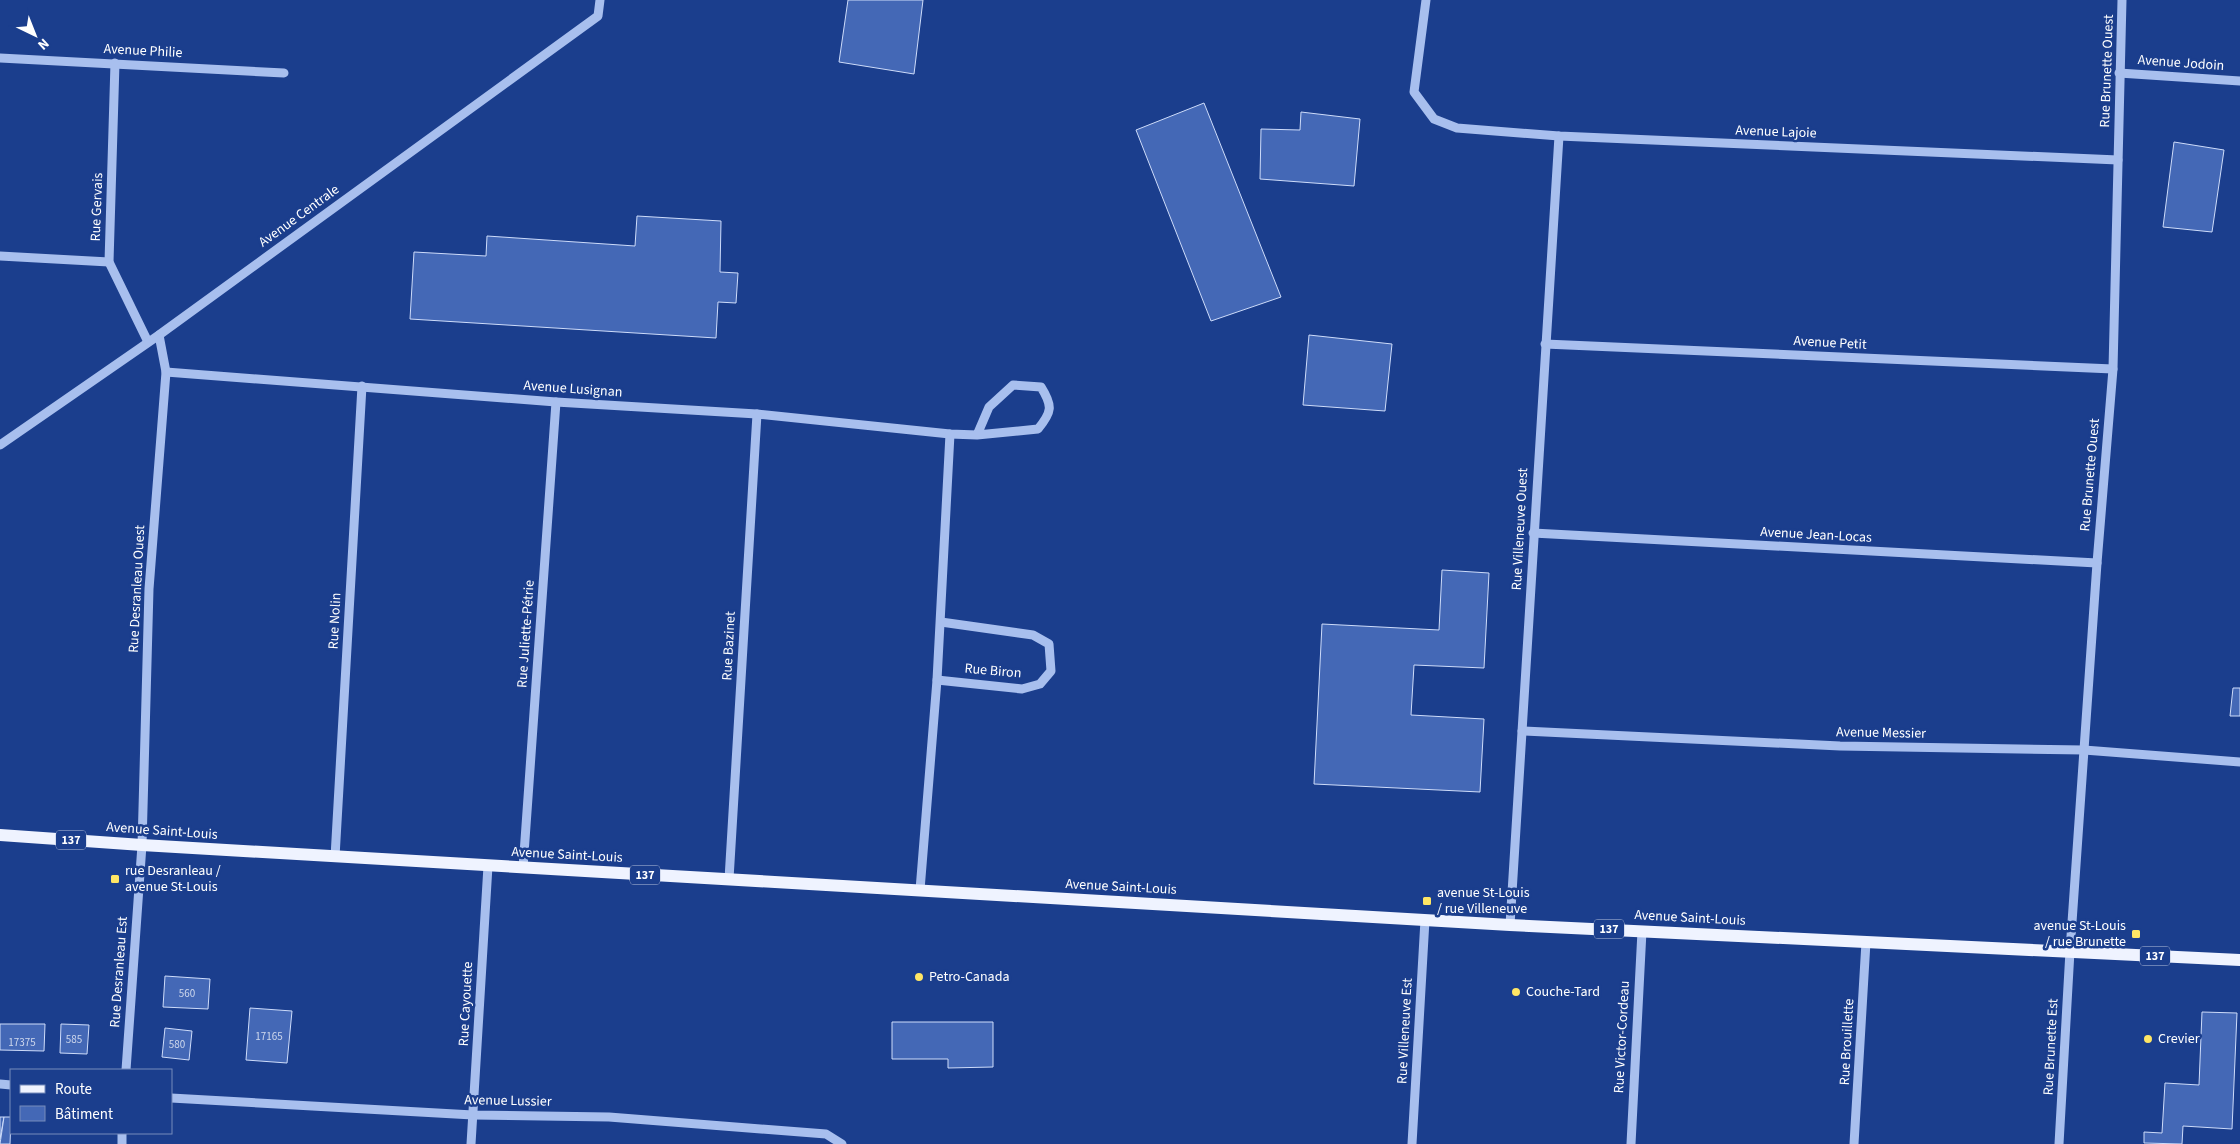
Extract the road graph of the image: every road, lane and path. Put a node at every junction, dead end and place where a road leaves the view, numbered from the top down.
1 (600, 0) edge
2 (1426, 0) edge
3 (2122, 0) edge
4 (0, 58) edge
5 (115, 63) junction
6 (284, 73) dead end
7 (2119, 73) junction
8 (2240, 81) edge
9 (1560, 136) junction
10 (2118, 160) junction
11 (0, 256) edge
12 (109, 262) junction
13 (159, 335) junction
14 (148, 342) junction
15 (1545, 344) junction
16 (2113, 369) junction
17 (166, 372) junction
18 (362, 386) junction
19 (556, 402) junction
20 (757, 414) junction
21 (950, 434) junction
22 (978, 435) junction
23 (0, 444) edge
24 (1534, 533) junction
25 (2097, 563) junction
26 (941, 622) junction
27 (937, 680) junction
28 (1522, 731) junction
29 (2084, 750) junction
30 (2240, 762) edge
31 (0, 835) edge
32 (142, 845) junction
33 (335, 857) junction
34 (488, 866) junction
35 (523, 868) junction
36 (729, 880) junction
37 (920, 890) junction
38 (1425, 920) junction
39 (1510, 925) junction
40 (1642, 931) junction
41 (1866, 942) junction
42 (2070, 951) junction
43 (2240, 960) edge
44 (126, 1069) edge
45 (172, 1098) edge
46 (473, 1114) junction
47 (842, 1143) edge
48 (472, 1144) edge
49 (1412, 1144) edge
50 (1631, 1144) edge
51 (1854, 1144) edge
52 (2059, 1144) edge

1 - 13 street, Avenue Centrale
2 - 9 street, Avenue Lajoie
3 - 7 street, Rue Brunette Ouest
4 - 5 street, Avenue Philie
5 - 6 street, Avenue Philie
5 - 12 street, Rue Gervais
7 - 8 street, Avenue Jodoin
7 - 10 street, Rue Brunette Ouest
9 - 10 street, Avenue Lajoie
9 - 15 street, Rue Villeneuve Ouest
10 - 16 street, Rue Brunette Ouest
11 - 12 street
12 - 14 street, Rue Gervais
13 - 14 street, Avenue Centrale
13 - 17 street, Rue Desranleau Ouest
14 - 23 street, Avenue Centrale
15 - 16 street, Avenue Petit
15 - 24 street, Rue Villeneuve Ouest
16 - 25 street, Rue Brunette Ouest
17 - 18 street, Avenue Lusignan
17 - 32 street, Rue Desranleau Ouest
18 - 19 street, Avenue Lusignan
18 - 33 street, Rue Nolin
19 - 20 street, Avenue Lusignan
19 - 35 street, Rue Juliette-Pétrie
20 - 21 street, Avenue Lusignan
20 - 36 street, Rue Bazinet
21 - 22 street, Avenue Lusignan
21 - 26 street
22 - 22 street, Avenue Lusignan
24 - 25 street, Avenue Jean-Locas
24 - 28 street, Rue Villeneuve Ouest
25 - 29 street, Rue Brunette Ouest
26 - 27 street
26 - 27 street, Rue Biron
27 - 37 street
28 - 29 street, Avenue Messier
28 - 39 street, Rue Villeneuve Ouest
29 - 30 street, Avenue Messier
29 - 42 street, Rue Brunette Ouest
31 - 32 main road, Avenue Saint-Louis / 137
32 - 33 main road, Avenue Saint-Louis / 137
32 - 44 street, Rue Desranleau Est
33 - 34 main road, Avenue Saint-Louis / 137
34 - 35 main road, Avenue Saint-Louis / 137
34 - 46 street, Rue Cayouette
35 - 36 main road, Avenue Saint-Louis / 137
36 - 37 main road, Avenue Saint-Louis / 137
37 - 38 main road, Avenue Saint-Louis / 137
38 - 39 main road, Avenue Saint-Louis / 137
38 - 49 street, Rue Villeneuve Est
39 - 40 main road, Avenue Saint-Louis / 137
40 - 41 main road, Avenue Saint-Louis / 137
40 - 50 street, Rue Victor-Cordeau
41 - 42 main road, Avenue Saint-Louis / 137
41 - 51 street, Rue Brouillette
42 - 43 main road, Avenue Saint-Louis / 137
42 - 52 street, Rue Brunette Est
45 - 46 street, Avenue Lussier
46 - 47 street, Avenue Lussier
46 - 48 street, Rue Cayouette

